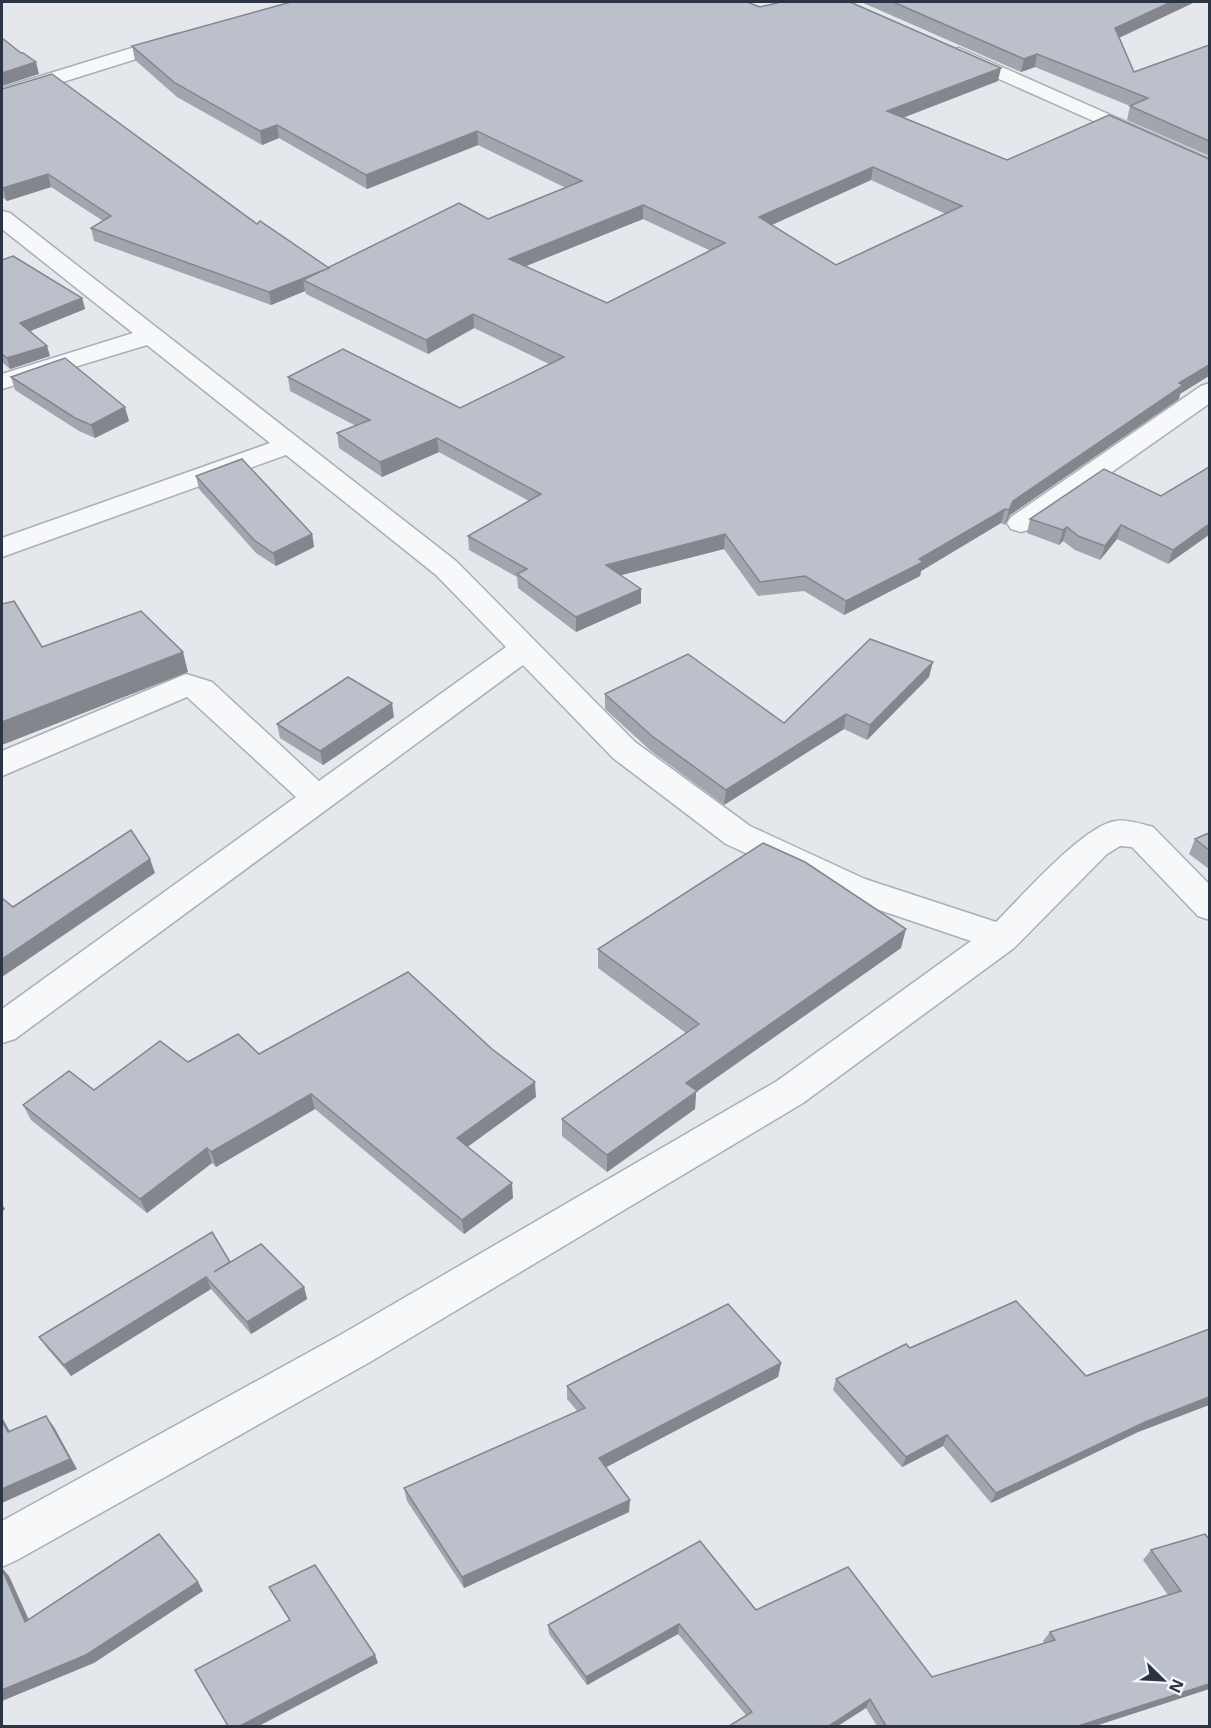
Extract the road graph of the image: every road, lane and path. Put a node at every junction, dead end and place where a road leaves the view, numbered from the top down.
1 (196, 34) edge
2 (938, 45) edge
3 (2, 95) edge
4 (1209, 167) edge
5 (2, 218) edge
6 (150, 336) junction
7 (2, 382) edge
8 (1209, 391) edge
9 (290, 445) junction
10 (1021, 523) dead end
11 (2, 548) edge
12 (525, 648) junction
13 (2, 764) edge
14 (318, 799) junction
15 (1209, 907) edge
16 (1002, 938) junction
17 (2, 1028) edge
18 (2, 1545) edge

1 - 3 street
2 - 4 street
5 - 6 street
6 - 7 street
6 - 9 street
8 - 10 street
9 - 11 street
9 - 12 street
12 - 14 street
12 - 16 street
13 - 14 street
14 - 17 street
15 - 16 street
16 - 18 street

